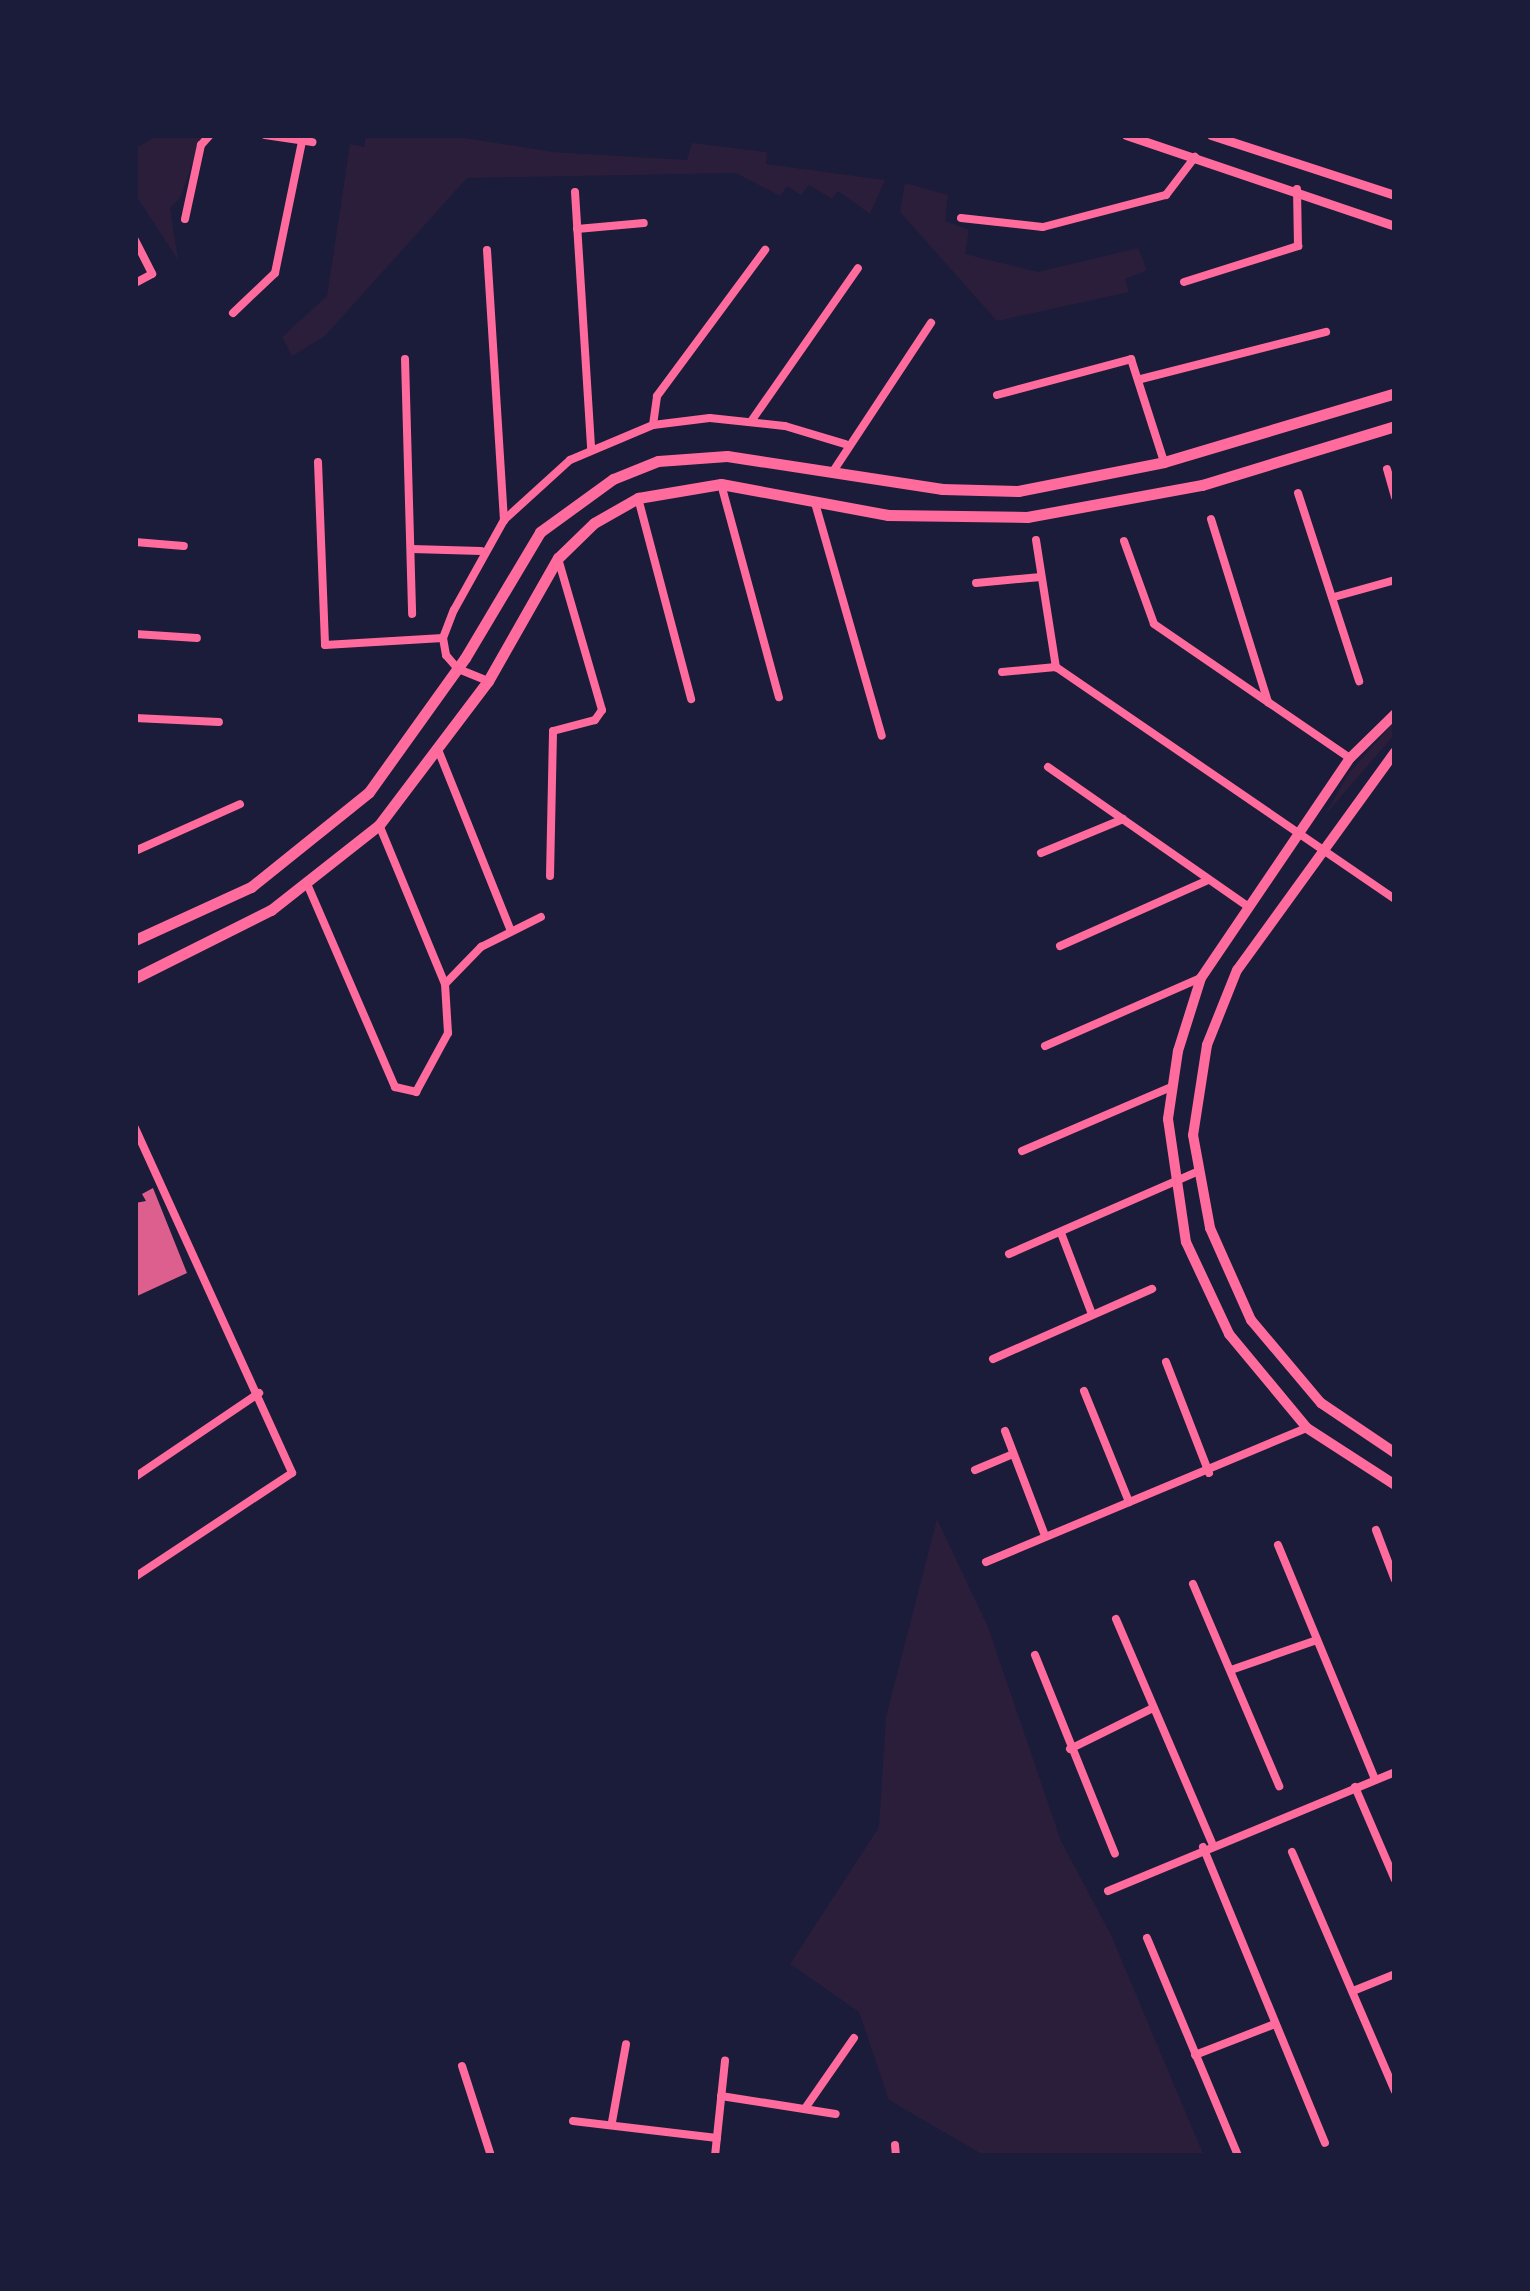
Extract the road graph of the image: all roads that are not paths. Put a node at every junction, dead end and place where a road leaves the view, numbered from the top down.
1 (210, 135) edge
2 (265, 135) edge
3 (1126, 135) edge
4 (1211, 135) edge
5 (1194, 157) junction
6 (1297, 190) junction
7 (576, 192) dead end
8 (1395, 195) edge
9 (960, 218) dead end
10 (185, 219) dead end
11 (644, 223) dead end
12 (1395, 226) edge
13 (577, 229) junction
14 (135, 240) edge
15 (487, 250) dead end
16 (764, 250) dead end
17 (858, 268) dead end
18 (1184, 282) dead end
19 (135, 283) edge
20 (233, 313) dead end
21 (931, 322) dead end
22 (1326, 332) dead end
23 (406, 359) dead end
24 (1141, 379) junction
25 (1395, 393) edge
26 (998, 395) dead end
27 (752, 420) junction
28 (654, 425) junction
29 (1395, 426) edge
30 (845, 444) junction
31 (590, 449) junction
32 (318, 462) dead end
33 (1164, 462) junction
34 (1386, 468) dead end
35 (831, 474) junction
36 (721, 484) junction
37 (1298, 493) dead end
38 (1395, 497) edge
39 (638, 498) junction
40 (815, 503) junction
41 (1211, 519) dead end
42 (504, 520) junction
43 (1036, 540) dead end
44 (1124, 540) dead end
45 (135, 542) edge
46 (184, 546) dead end
47 (412, 550) junction
48 (482, 550) junction
49 (558, 558) junction
50 (1041, 577) junction
51 (1395, 580) edge
52 (976, 583) dead end
53 (1334, 598) junction
54 (412, 614) dead end
55 (135, 634) edge
56 (197, 638) dead end
57 (444, 638) junction
58 (1056, 667) junction
59 (458, 668) junction
60 (1002, 672) dead end
61 (488, 680) junction
62 (1360, 682) dead end
63 (778, 697) dead end
64 (691, 699) dead end
65 (1268, 702) junction
66 (1395, 714) edge
67 (135, 718) edge
68 (218, 722) dead end
69 (882, 736) dead end
70 (439, 752) junction
71 (1395, 752) edge
72 (1350, 758) junction
73 (1048, 767) dead end
74 (240, 804) dead end
75 (1122, 819) junction
76 (379, 825) junction
77 (1298, 830) junction
78 (1321, 848) junction
79 (135, 852) edge
80 (1041, 853) dead end
81 (550, 876) dead end
82 (1208, 880) junction
83 (308, 886) junction
84 (1395, 899) edge
85 (1246, 905) junction
86 (540, 917) dead end
87 (510, 929) junction
88 (135, 940) edge
89 (1060, 946) dead end
90 (135, 978) edge
91 (1201, 978) junction
92 (444, 984) junction
93 (1045, 1046) dead end
94 (1171, 1087) junction
95 (135, 1128) edge
96 (1022, 1151) dead end
97 (1197, 1172) junction
98 (1172, 1180) junction
99 (1060, 1232) junction
100 (1009, 1254) dead end
101 (1152, 1289) dead end
102 (1092, 1314) junction
103 (993, 1359) dead end
104 (1166, 1362) dead end
105 (1084, 1391) dead end
106 (259, 1393) junction
107 (1306, 1428) junction
108 (1005, 1430) dead end
109 (1395, 1452) edge
110 (1014, 1454) junction
111 (975, 1470) dead end
112 (1209, 1473) junction
113 (135, 1477) edge
114 (1395, 1486) edge
115 (1129, 1502) junction
116 (1376, 1530) dead end
117 (1045, 1536) junction
118 (1278, 1545) dead end
119 (986, 1562) dead end
120 (135, 1577) edge
121 (1395, 1580) edge
122 (1193, 1584) dead end
123 (1116, 1619) dead end
124 (1314, 1641) junction
125 (1035, 1655) dead end
126 (1231, 1670) junction
127 (1150, 1710) junction
128 (1070, 1749) junction
129 (1395, 1772) edge
130 (1375, 1779) junction
131 (1279, 1786) dead end
132 (1355, 1787) junction
133 (1208, 1845) junction
134 (1292, 1852) dead end
135 (1115, 1854) dead end
136 (1395, 1880) edge
137 (1108, 1891) dead end
138 (1147, 1938) dead end
139 (1395, 1974) edge
140 (1353, 1991) junction
141 (1275, 2024) junction
142 (854, 2038) dead end
143 (626, 2044) dead end
144 (1194, 2054) junction
145 (725, 2061) dead end
146 (462, 2066) dead end
147 (1395, 2091) edge
148 (722, 2096) junction
149 (806, 2107) junction
150 (836, 2114) dead end
151 (573, 2121) dead end
152 (612, 2122) junction
153 (717, 2138) junction
154 (1325, 2143) dead end
155 (895, 2145) dead end
156 (491, 2156) edge
157 (715, 2156) edge
158 (896, 2156) edge
159 (1238, 2156) edge

1 - 10 street
2 - 20 street
3 - 5 street
4 - 8 street
5 - 6 street
5 - 9 street
6 - 12 street
6 - 18 street
7 - 13 street
11 - 13 street
13 - 31 street
14 - 19 street
15 - 42 street
16 - 28 street
17 - 27 street
21 - 30 street
22 - 24 street
23 - 47 street
24 - 26 street
24 - 33 street
25 - 33 main road
27 - 28 street
27 - 30 street
28 - 31 street
29 - 40 main road
30 - 35 street
31 - 42 street
32 - 57 street
33 - 35 main road
34 - 38 street
35 - 59 main road
36 - 39 main road
36 - 40 main road
36 - 63 street
37 - 53 street
39 - 49 main road
39 - 64 street
40 - 69 street
41 - 65 street
42 - 48 street
43 - 50 street
44 - 65 street
45 - 46 street
47 - 48 street
47 - 54 street
48 - 57 street
49 - 61 main road
49 - 81 street
50 - 52 street
50 - 58 street
51 - 53 street
53 - 62 street
55 - 56 street
57 - 59 street
58 - 60 street
58 - 77 street
59 - 61 street
59 - 88 main road
61 - 70 main road
65 - 72 street
66 - 72 main road
67 - 68 street
70 - 76 main road
70 - 87 street
71 - 78 main road
72 - 77 main road
73 - 75 street
74 - 79 street
75 - 80 street
75 - 82 street
76 - 83 main road
76 - 92 street
77 - 78 street
77 - 85 main road
78 - 84 street
78 - 97 main road
82 - 85 street
82 - 89 street
83 - 90 main road
83 - 92 street
85 - 91 main road
86 - 87 street
87 - 92 street
91 - 93 street
91 - 94 main road
94 - 96 street
94 - 98 main road
95 - 106 street
97 - 98 street
97 - 109 main road
98 - 99 street
98 - 107 main road
99 - 100 street
99 - 102 street
101 - 102 street
102 - 103 street
104 - 112 street
105 - 115 street
106 - 113 street
106 - 120 street
107 - 112 street
107 - 114 main road
108 - 110 street
110 - 111 street
110 - 117 street
112 - 115 street
115 - 117 street
116 - 121 street
117 - 119 street
118 - 124 street
122 - 126 street
123 - 127 street
124 - 126 street
124 - 130 street
125 - 128 street
126 - 131 street
127 - 128 street
127 - 133 street
128 - 135 street
129 - 130 street
130 - 132 street
132 - 133 street
132 - 136 street
133 - 137 street
133 - 141 street
134 - 140 street
138 - 144 street
139 - 140 street
140 - 147 street
141 - 144 street
141 - 154 street
142 - 149 street
143 - 152 street
144 - 159 street
145 - 148 street
146 - 156 street
148 - 149 street
148 - 153 street
149 - 150 street
151 - 152 street
152 - 153 street
153 - 157 street
155 - 158 street

